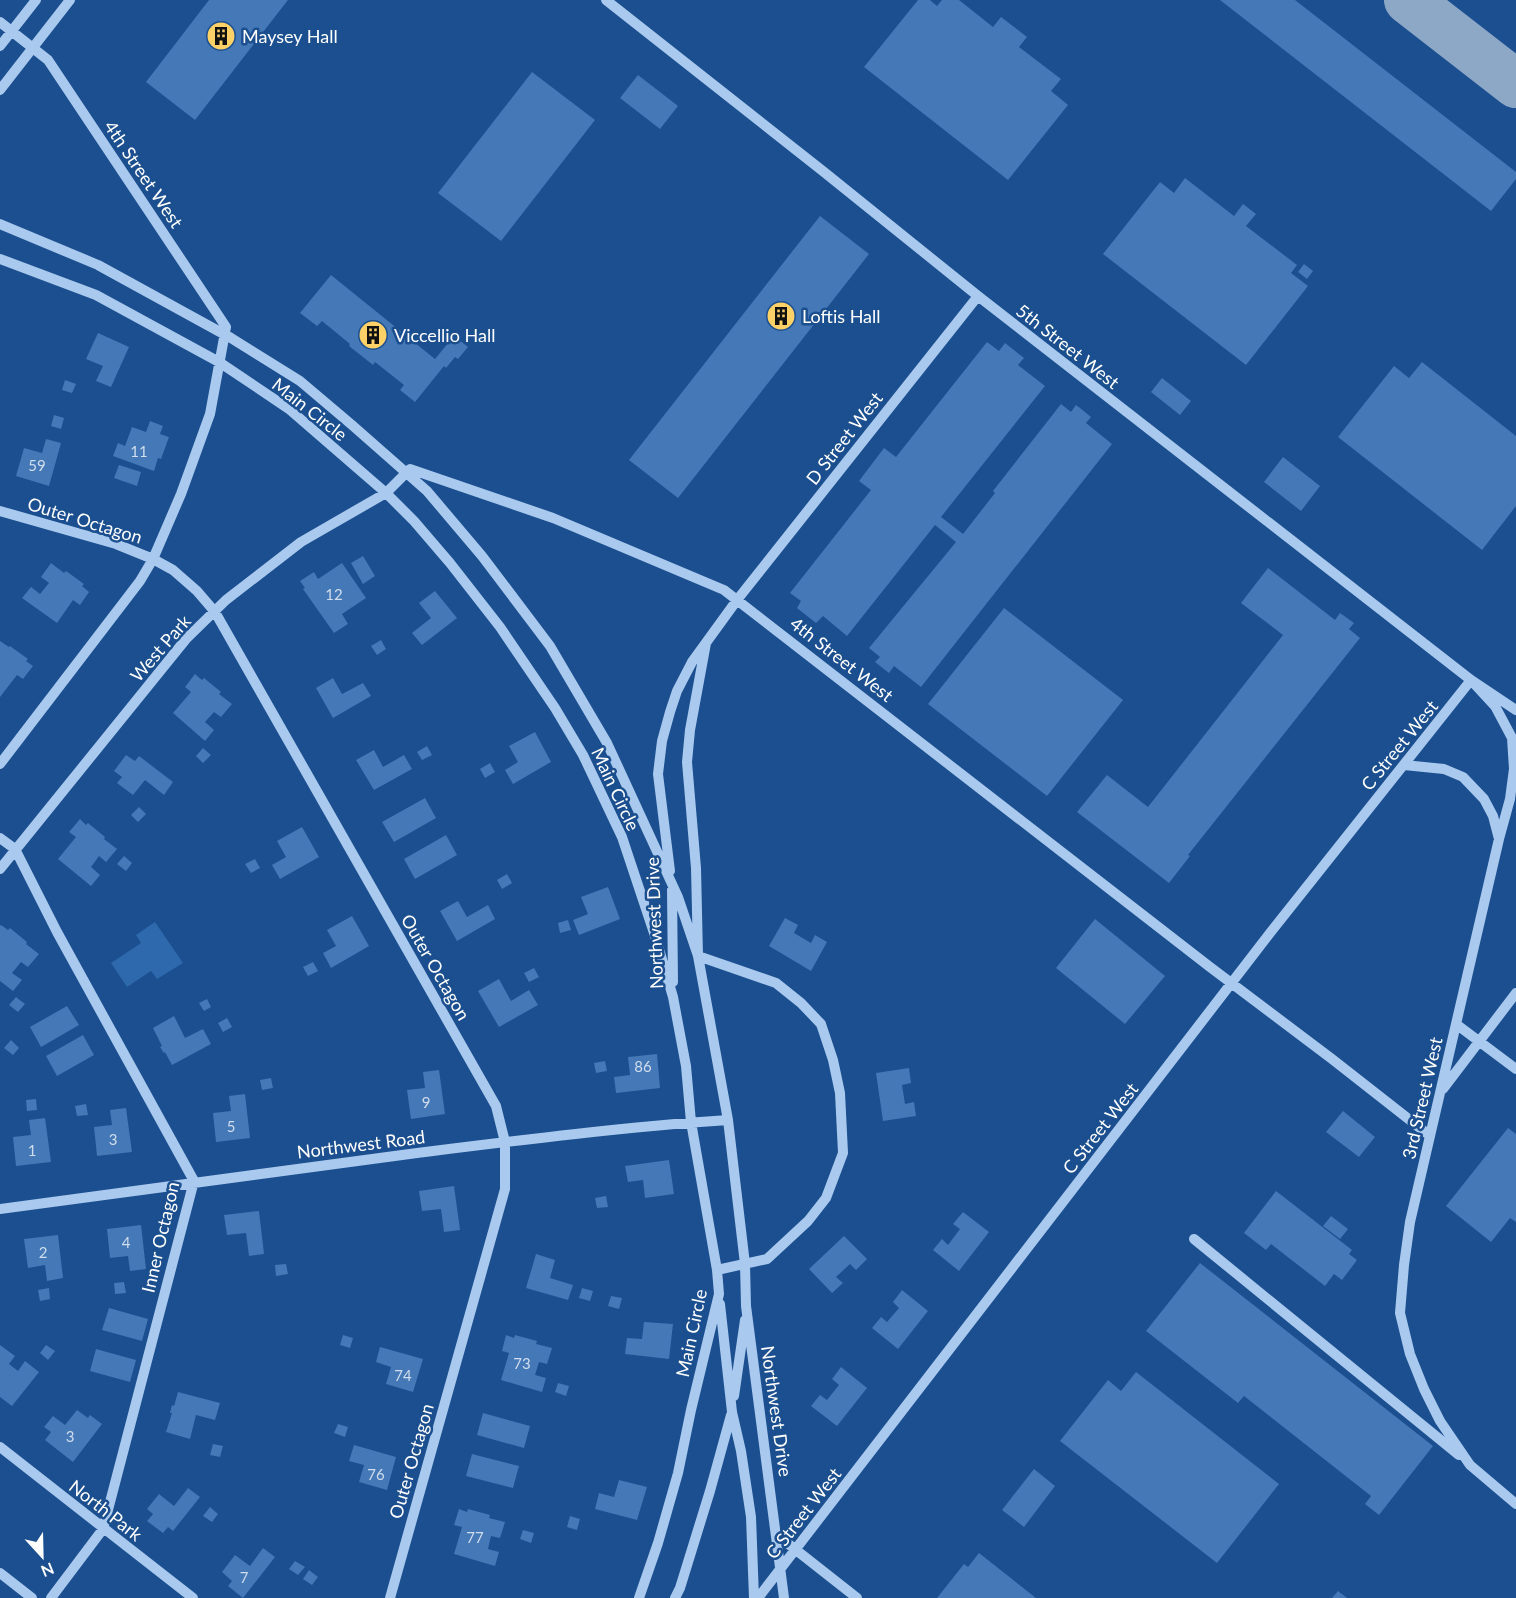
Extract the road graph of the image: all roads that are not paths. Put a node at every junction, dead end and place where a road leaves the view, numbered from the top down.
1 (36, 0) edge
2 (70, 0) edge
3 (606, 0) edge
4 (0, 22) edge
5 (12, 32) junction
6 (0, 46) edge
7 (33, 48) junction
8 (0, 90) edge
9 (0, 224) edge
10 (0, 259) edge
11 (978, 296) junction
12 (224, 333) junction
13 (219, 362) junction
14 (409, 471) junction
15 (386, 493) junction
16 (0, 511) edge
17 (153, 559) junction
18 (737, 600) junction
19 (215, 612) junction
20 (706, 643) junction
21 (1471, 680) junction
22 (1516, 710) edge
23 (0, 764) edge
24 (1404, 765) junction
25 (0, 838) edge
26 (1499, 839) junction
27 (15, 849) junction
28 (0, 869) edge
29 (672, 884) junction
30 (698, 956) junction
31 (1231, 984) junction
32 (1516, 993) edge
33 (673, 998) junction
34 (1456, 1024) junction
35 (1480, 1041) junction
36 (1516, 1069) edge
37 (1439, 1094) junction
38 (728, 1120) junction
39 (691, 1122) junction
40 (1430, 1135) junction
41 (505, 1142) junction
42 (194, 1181) junction
43 (0, 1209) edge
44 (1194, 1239) dead end
45 (745, 1264) junction
46 (717, 1270) junction
47 (719, 1294) junction
48 (746, 1306) junction
49 (732, 1412) junction
50 (0, 1447) edge
51 (1470, 1465) junction
52 (1516, 1504) edge
53 (103, 1529) junction
54 (777, 1536) junction
55 (795, 1550) junction
56 (781, 1568) junction
57 (0, 1573) edge
58 (32, 1598) edge
59 (51, 1598) edge
60 (193, 1598) edge
61 (390, 1598) edge
62 (639, 1598) edge
63 (675, 1598) edge
64 (756, 1598) edge
65 (784, 1598) edge
66 (857, 1598) edge

1 - 5 street
2 - 7 street
3 - 11 street, 5th Street West
4 - 5 street, 4th Street West
5 - 6 street
5 - 7 street, 4th Street West
7 - 8 street
7 - 12 street, 4th Street West
9 - 12 street, Main Circle
10 - 13 street, Main Circle
11 - 18 street, D Street West
11 - 21 street, 5th Street West
12 - 13 street
12 - 14 street, Main Circle
13 - 15 street, Main Circle
13 - 17 street
14 - 15 street
14 - 18 street, 4th Street West
14 - 29 street, Main Circle
15 - 19 street, West Park
15 - 33 street, Main Circle
16 - 17 street, Outer Octagon
17 - 19 street, Outer Octagon
17 - 23 street
18 - 20 street, Northwest Drive
18 - 31 street, 4th Street West
19 - 27 street, West Park
19 - 41 street, Outer Octagon
20 - 29 street, Northwest Drive
20 - 30 street, Northwest Drive
21 - 22 street, 5th Street West
21 - 24 street, C Street West
21 - 26 street, 3rd Street West
24 - 26 street
24 - 31 street, C Street West
25 - 27 street, Inner Octagon
26 - 34 street, 3rd Street West
27 - 28 street, West Park
27 - 42 street, Inner Octagon
29 - 30 street, Main Circle
29 - 33 street, Northwest Drive
30 - 38 street, Northwest Drive
30 - 45 street
31 - 40 street, 4th Street West
31 - 55 street, C Street West
32 - 35 street
33 - 39 street, Main Circle
34 - 35 street
34 - 37 street, 3rd Street West
35 - 36 street
35 - 37 street
37 - 40 street, 3rd Street West
38 - 39 street, Northwest Road
38 - 45 street, Northwest Drive
39 - 41 street, Northwest Road
39 - 46 street, Main Circle
40 - 51 street, 3rd Street West
41 - 42 street, Northwest Road
41 - 61 street, Outer Octagon
42 - 43 street, Northwest Road
42 - 53 street, Inner Octagon
44 - 51 street
45 - 46 street
45 - 48 street, Northwest Drive
46 - 47 street, Main Circle
47 - 49 street
47 - 62 street, Main Circle
48 - 49 street
48 - 54 street, Northwest Drive
49 - 63 street
49 - 64 street
50 - 53 street, North Park
51 - 52 street, 3rd Street West
53 - 59 street, Inner Octagon
53 - 60 street, North Park
54 - 55 street
54 - 56 street, Northwest Drive
55 - 56 street, C Street West
55 - 66 street
56 - 64 street, C Street West
56 - 65 street, Northwest Drive
57 - 58 street

